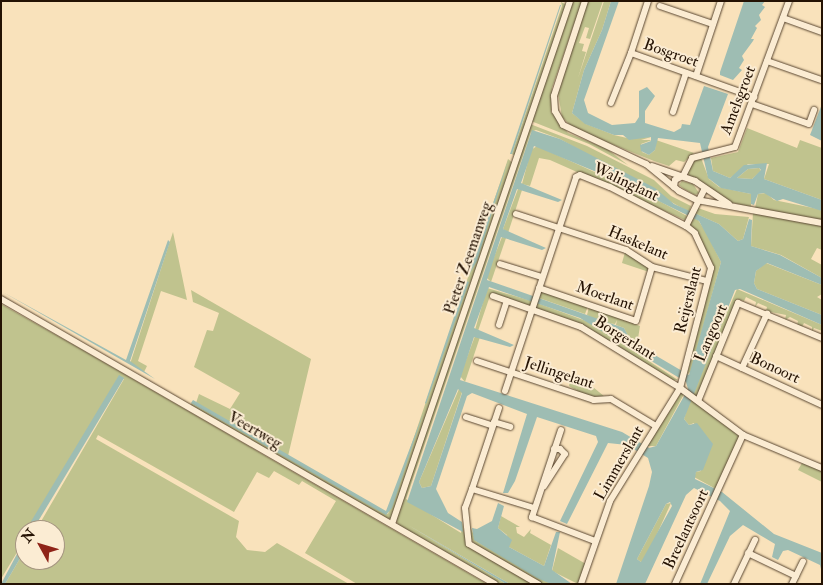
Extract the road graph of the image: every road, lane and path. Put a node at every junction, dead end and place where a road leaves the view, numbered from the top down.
1 (570, 1) edge
2 (585, 1) edge
3 (648, 1) edge
4 (721, 1) edge
5 (789, 1) edge
6 (660, 6) dead end
7 (783, 18) junction
8 (713, 24) junction
9 (822, 32) edge
10 (631, 53) junction
11 (767, 61) junction
12 (686, 73) junction
13 (696, 76) junction
14 (821, 80) edge
15 (753, 100) junction
16 (611, 103) dead end
17 (814, 110) dead end
18 (673, 112) dead end
19 (646, 164) junction
20 (683, 176) junction
21 (674, 187) junction
22 (705, 188) junction
23 (697, 200) junction
24 (736, 208) junction
25 (516, 214) dead end
26 (687, 223) junction
27 (822, 223) edge
28 (558, 228) junction
29 (500, 264) dead end
30 (652, 267) junction
31 (542, 277) junction
32 (707, 281) junction
33 (538, 290) junction
34 (493, 296) dead end
35 (1, 299) edge
36 (507, 301) junction
37 (532, 308) junction
38 (766, 314) junction
39 (499, 325) dead end
40 (822, 338) edge
41 (716, 356) junction
42 (477, 361) dead end
43 (742, 368) junction
44 (511, 372) junction
45 (682, 386) junction
46 (505, 391) dead end
47 (696, 399) junction
48 (822, 405) edge
49 (500, 408) dead end
50 (466, 417) dead end
51 (494, 424) junction
52 (656, 426) junction
53 (510, 427) dead end
54 (560, 430) dead end
55 (743, 435) junction
56 (554, 449) junction
57 (822, 468) edge
58 (472, 489) junction
59 (540, 491) junction
60 (534, 508) junction
61 (392, 524) junction
62 (755, 540) dead end
63 (595, 541) junction
64 (748, 553) junction
65 (803, 561) dead end
66 (796, 576) junction
67 (495, 584) edge
68 (538, 584) edge
69 (581, 584) edge
70 (675, 584) edge
71 (734, 584) edge
72 (792, 584) edge

1 - 61 street, Pieter Zeemanweg
2 - 19 street
3 - 10 street, Bosgroet
4 - 8 street
5 - 7 street, Amelsgroet
6 - 8 street
7 - 9 street
7 - 11 street, Amelsgroet
8 - 13 street
10 - 12 street, Bosgroet
10 - 16 street
11 - 14 street
11 - 15 street, Amelsgroet
12 - 13 street, Bosgroet
12 - 18 street
13 - 15 street, Bosgroet
15 - 17 street, Bosgroet
15 - 20 street, Amelsgroet
19 - 20 street
19 - 21 street
20 - 21 street
20 - 22 street
21 - 23 street
22 - 23 street
22 - 24 street
23 - 24 street
23 - 26 street
24 - 27 street
25 - 28 street
26 - 28 street, Walinglant
26 - 32 street, Reijerslant
28 - 30 street, Haskelant
28 - 31 street, Walinglant
29 - 31 street
30 - 32 street, Haskelant
30 - 33 street, Moerlant
31 - 33 street, Walinglant
32 - 45 street, Reijerslant
33 - 37 street, Walinglant
34 - 36 street, Borgerlant
35 - 61 street, Veertweg
36 - 37 street, Borgerlant
36 - 39 street
37 - 44 street, Walinglant
37 - 45 street, Borgerlant
38 - 40 street, Langoort
38 - 41 street, Langoort
38 - 43 street
41 - 43 street, Bonoort
41 - 47 street, Langoort
42 - 44 street, Jellingelant
43 - 48 street, Bonoort
44 - 46 street, Walinglant
44 - 52 street, Jellingelant
45 - 47 street, Borgerlant
45 - 52 street, Limmerslant
47 - 55 street, Borgerlant
49 - 51 street
50 - 51 street
51 - 53 street
51 - 58 street
52 - 63 street, Limmerslant
54 - 56 street
55 - 57 street, Borgerlant
55 - 70 street, Breelantsoort
56 - 59 street
56 - 59 street
58 - 60 street
58 - 68 street
59 - 60 street
60 - 63 street
61 - 67 street, Veertweg
62 - 64 street
63 - 69 street, Limmerslant
64 - 66 street
64 - 71 street
65 - 66 street
66 - 72 street

